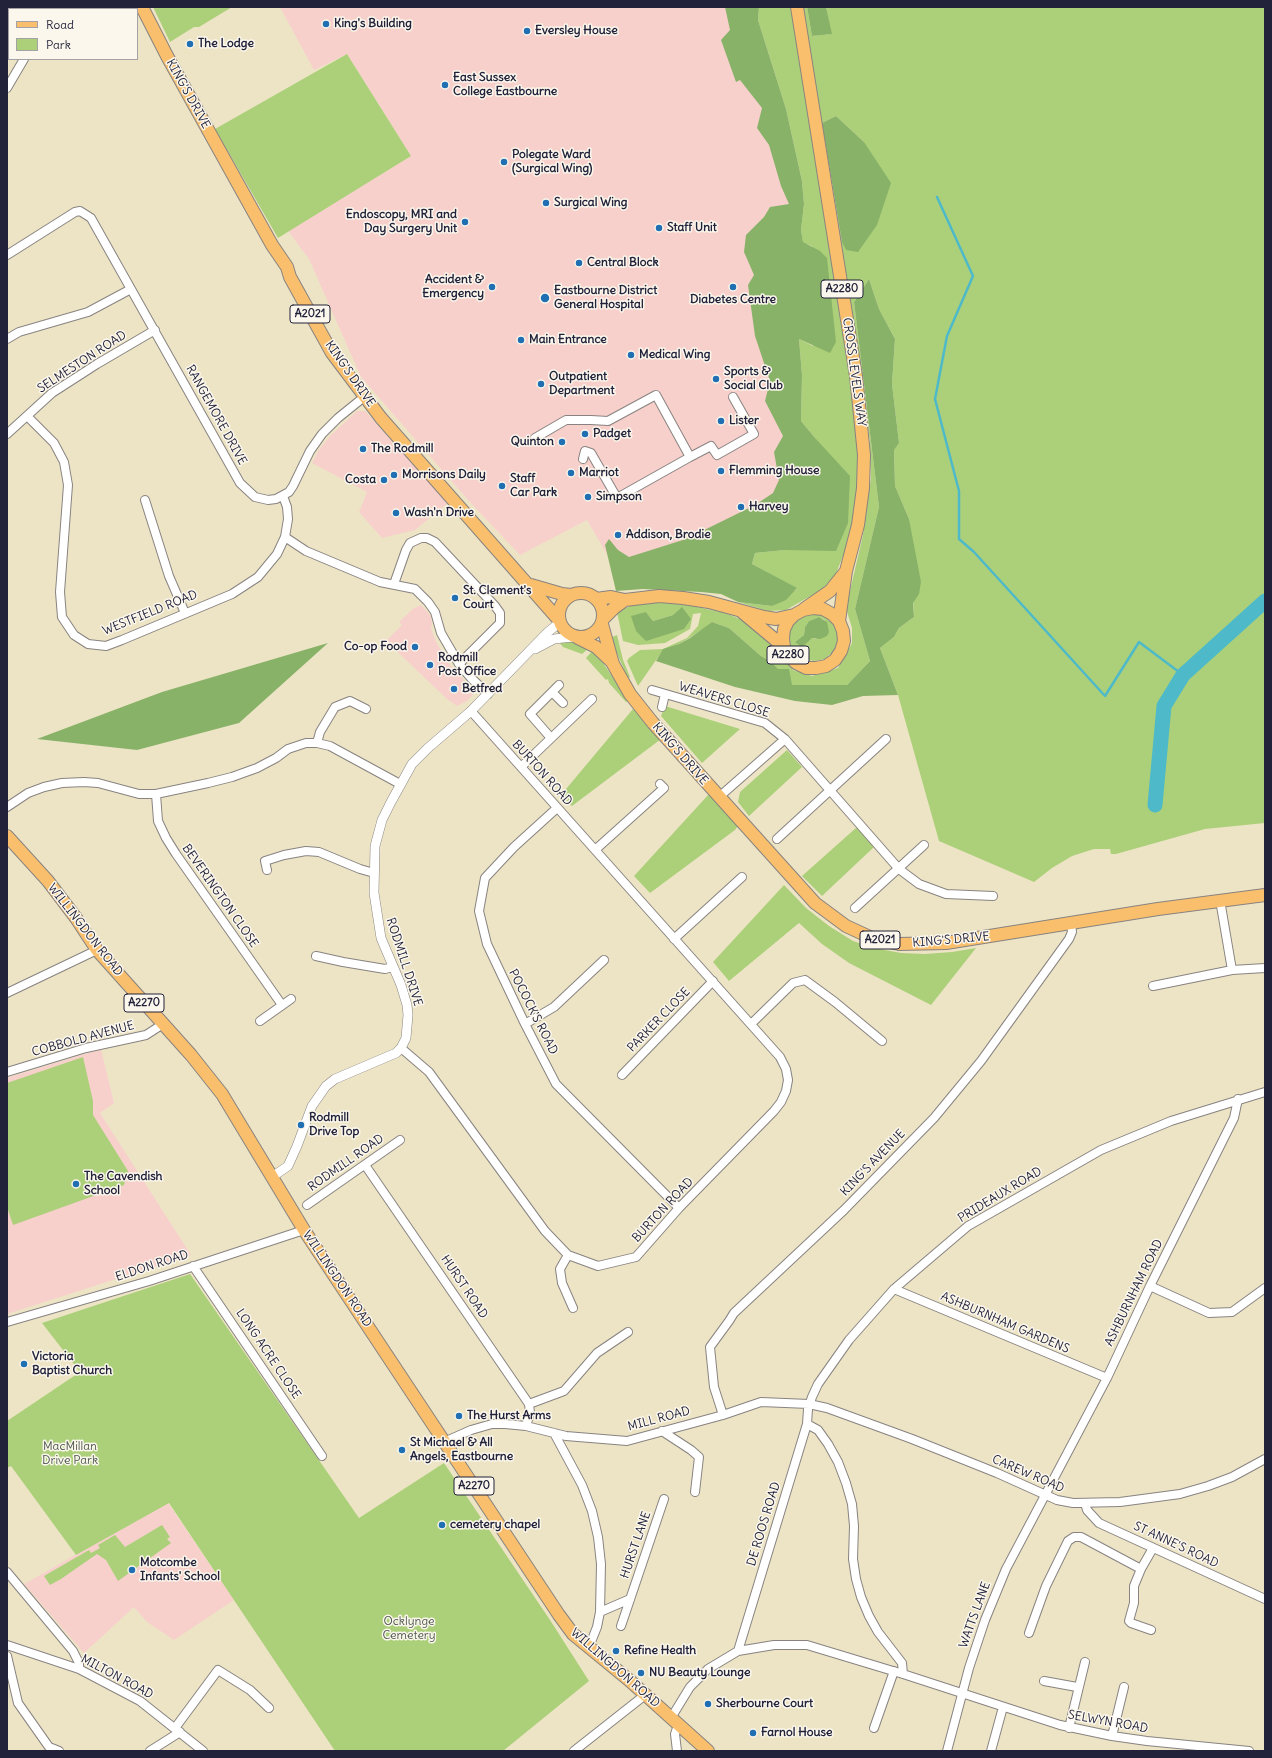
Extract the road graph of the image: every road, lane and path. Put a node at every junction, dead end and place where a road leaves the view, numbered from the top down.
1 (142, 7) edge
2 (797, 7) edge
3 (23, 60) edge
4 (7, 88) edge
5 (7, 255) edge
6 (131, 289) junction
7 (155, 330) junction
8 (7, 339) edge
9 (364, 397) junction
10 (733, 397) dead end
11 (27, 416) junction
12 (7, 434) edge
13 (535, 438) dead end
14 (690, 458) junction
15 (583, 459) dead end
16 (283, 496) junction
17 (145, 500) dead end
18 (285, 537) junction
19 (846, 571) junction
20 (394, 584) junction
21 (530, 585) junction
22 (571, 595) junction
23 (596, 599) junction
24 (625, 600) junction
25 (739, 610) junction
26 (798, 612) junction
27 (185, 613) junction
28 (559, 621) junction
29 (839, 621) junction
30 (602, 622) junction
31 (575, 637) junction
32 (784, 647) junction
33 (529, 652) junction
34 (459, 664) junction
35 (613, 664) junction
36 (559, 685) dead end
37 (652, 690) dead end
38 (552, 692) junction
39 (488, 694) junction
40 (665, 694) junction
41 (592, 699) dead end
42 (563, 703) dead end
43 (662, 707) dead end
44 (366, 709) dead end
45 (471, 711) junction
46 (551, 738) junction
47 (785, 739) junction
48 (886, 739) dead end
49 (317, 743) junction
50 (521, 767) junction
51 (400, 784) junction
52 (660, 784) dead end
53 (830, 790) junction
54 (156, 794) junction
55 (719, 797) junction
56 (7, 807) edge
57 (557, 808) junction
58 (7, 836) edge
59 (777, 840) dead end
60 (924, 846) dead end
61 (595, 850) junction
62 (899, 869) junction
63 (267, 870) dead end
64 (374, 873) junction
65 (742, 877) dead end
66 (1265, 894) edge
67 (993, 896) dead end
68 (1220, 900) junction
69 (855, 908) dead end
70 (1071, 924) junction
71 (674, 939) junction
72 (97, 950) junction
73 (316, 956) dead end
74 (604, 960) dead end
75 (393, 967) junction
76 (1265, 968) edge
77 (1232, 970) junction
78 (713, 981) junction
79 (1153, 986) dead end
80 (7, 993) edge
81 (292, 998) dead end
82 (282, 1005) junction
83 (260, 1021) dead end
84 (163, 1024) junction
85 (525, 1024) junction
86 (751, 1024) junction
87 (882, 1041) dead end
88 (401, 1048) junction
89 (7, 1072) edge
90 (622, 1075) dead end
91 (1265, 1092) edge
92 (1238, 1099) junction
93 (400, 1140) dead end
94 (365, 1165) junction
95 (272, 1177) junction
96 (307, 1205) dead end
97 (679, 1208) junction
98 (304, 1230) junction
99 (568, 1255) junction
100 (193, 1266) junction
101 (1150, 1286) junction
102 (1265, 1288) edge
103 (894, 1289) junction
104 (573, 1308) dead end
105 (7, 1322) edge
106 (628, 1332) dead end
107 (1107, 1378) junction
108 (530, 1404) junction
109 (809, 1404) junction
110 (723, 1415) junction
111 (807, 1424) junction
112 (526, 1426) junction
113 (662, 1431) junction
114 (554, 1433) junction
115 (444, 1442) junction
116 (322, 1456) dead end
117 (1265, 1459) edge
118 (695, 1492) dead end
119 (1046, 1494) junction
120 (664, 1499) dead end
121 (1085, 1503) junction
122 (1153, 1548) junction
123 (1141, 1569) junction
124 (7, 1572) edge
125 (630, 1599) junction
126 (1265, 1599) edge
127 (600, 1612) junction
128 (621, 1626) dead end
129 (1151, 1630) dead end
130 (1029, 1633) dead end
131 (7, 1645) edge
132 (589, 1647) junction
133 (738, 1651) junction
134 (7, 1656) edge
135 (1085, 1662) dead end
136 (79, 1669) junction
137 (894, 1671) junction
138 (903, 1674) junction
139 (1044, 1682) dead end
140 (1077, 1688) junction
141 (1124, 1688) dead end
142 (645, 1695) junction
143 (965, 1695) junction
144 (1003, 1707) junction
145 (269, 1708) dead end
146 (674, 1722) junction
147 (874, 1728) dead end
148 (1068, 1728) junction
149 (178, 1730) junction
150 (1112, 1736) junction
151 (59, 1751) edge
152 (150, 1751) edge
153 (203, 1751) edge
154 (574, 1751) edge
155 (677, 1751) edge
156 (708, 1751) edge
157 (947, 1751) edge
158 (992, 1751) edge
159 (1249, 1751) edge

1 - 9 main road, KING'S DRIVE / A2021
2 - 19 main road, CROSS LEVELS WAY / A2280
3 - 4 street
5 - 6 street, RANGEMORE DRIVE
6 - 7 street, RANGEMORE DRIVE
6 - 8 street
7 - 11 street, SELMESTON ROAD
7 - 16 street, RANGEMORE DRIVE
9 - 16 street
9 - 21 main road, KING'S DRIVE / A2021
10 - 14 street
11 - 12 street, SELMESTON ROAD
11 - 27 street, WESTFIELD ROAD
13 - 14 street
14 - 15 street
16 - 18 street, WESTFIELD ROAD
17 - 27 street
18 - 20 street
18 - 27 street, WESTFIELD ROAD
19 - 26 main road, CROSS LEVELS WAY / A2280
19 - 29 main road, CROSS LEVELS WAY / A2280
20 - 34 street
20 - 34 street
21 - 22 main road
21 - 28 main road, A2021
22 - 23 main road
22 - 28 main road
23 - 24 main road, CROSS LEVELS WAY / A2280
23 - 30 main road
24 - 25 main road, CROSS LEVELS WAY / A2280
24 - 30 main road
25 - 26 main road, CROSS LEVELS WAY / A2280
25 - 32 main road, CROSS LEVELS WAY / A2280
26 - 29 main road, CROSS LEVELS WAY / A2280
26 - 32 main road, CROSS LEVELS WAY / A2280
28 - 31 main road
28 - 33 street, RODMILL DRIVE
29 - 32 main road, CROSS LEVELS WAY / A2280
30 - 31 main road
30 - 35 main road, KING'S DRIVE / A2021
31 - 33 street, RODMILL DRIVE
31 - 35 main road, KING'S DRIVE / A2021
33 - 39 street, RODMILL DRIVE
34 - 39 street
35 - 55 main road, KING'S DRIVE / A2021
36 - 38 street
37 - 40 street, WEAVERS CLOSE
38 - 42 street
38 - 46 street
39 - 45 street, RODMILL DRIVE
40 - 43 street
40 - 47 street, WEAVERS CLOSE
41 - 46 street
44 - 49 street
45 - 50 street, BURTON ROAD
45 - 51 street, RODMILL DRIVE
46 - 50 street
47 - 53 street, WEAVERS CLOSE
47 - 55 street
48 - 53 street
49 - 51 street
49 - 54 street
50 - 57 street, BURTON ROAD
51 - 64 street, RODMILL DRIVE
52 - 61 street
53 - 59 street
53 - 62 street, WEAVERS CLOSE
54 - 56 street
54 - 82 street, BEVERINGTON CLOSE
55 - 70 main road, KING'S DRIVE / A2021
57 - 61 street, BURTON ROAD
57 - 85 street, POCOCK'S ROAD
58 - 72 main road, WILLINGDON ROAD / A2270
60 - 62 street
61 - 71 street, BURTON ROAD
62 - 67 street, WEAVERS CLOSE
62 - 69 street
63 - 64 street
64 - 75 street, RODMILL DRIVE
65 - 71 street
66 - 68 main road, KING'S DRIVE / A2021
68 - 70 main road, KING'S DRIVE / A2021
68 - 77 street
70 - 110 street, KING'S AVENUE
71 - 78 street, BURTON ROAD
72 - 80 street
72 - 84 main road, WILLINGDON ROAD / A2270
73 - 75 street
74 - 85 street
75 - 88 street, RODMILL DRIVE
76 - 77 street
77 - 79 street
78 - 86 street, BURTON ROAD
78 - 90 street, PARKER CLOSE
81 - 82 street
82 - 83 street
84 - 89 street, COBBOLD AVENUE
84 - 95 main road, WILLINGDON ROAD / A2270
85 - 97 street, POCOCK'S ROAD
86 - 87 street
86 - 97 street, BURTON ROAD
88 - 95 street
88 - 99 street, BURTON ROAD
91 - 92 street, PRIDEAUX ROAD
92 - 101 street, ASHBURNHAM ROAD
92 - 103 street, PRIDEAUX ROAD
93 - 94 street, RODMILL ROAD
94 - 96 street, RODMILL ROAD
94 - 108 street, HURST ROAD
95 - 98 main road, WILLINGDON ROAD / A2270
97 - 99 street, BURTON ROAD
98 - 100 street, ELDON ROAD
98 - 115 main road, WILLINGDON ROAD / A2270
99 - 104 street
100 - 105 street, ELDON ROAD
100 - 116 street, LONG ACRE CLOSE
101 - 102 street
101 - 107 street, ASHBURNHAM ROAD
103 - 107 street, ASHBURNHAM GARDENS
103 - 109 street, PRIDEAUX ROAD
106 - 108 street
107 - 119 street, ASHBURNHAM ROAD
108 - 112 street
109 - 110 street, MILL ROAD
109 - 111 street, DE ROOS ROAD
109 - 119 street, CAREW ROAD
110 - 113 street, MILL ROAD
111 - 133 street, DE ROOS ROAD
111 - 138 street
112 - 114 street, MILL ROAD
112 - 115 street, MILL ROAD
113 - 114 street, MILL ROAD
113 - 118 street
114 - 127 street
115 - 132 main road, WILLINGDON ROAD / A2270
117 - 121 street, CAREW ROAD
119 - 121 street, CAREW ROAD
119 - 143 street, WATTS LANE
120 - 125 street, HURST LANE
121 - 122 street, ST ANNE'S ROAD
122 - 123 street
122 - 126 street, ST ANNE'S ROAD
123 - 129 street
123 - 130 street
124 - 136 street
125 - 127 street
125 - 128 street, HURST LANE
127 - 132 street
131 - 136 street, MILTON ROAD
132 - 142 main road, WILLINGDON ROAD / A2270
133 - 137 street
133 - 146 street
134 - 151 street
135 - 140 street
136 - 149 street, MILTON ROAD
137 - 138 street
137 - 147 street
138 - 143 street, SELWYN ROAD
139 - 140 street
140 - 148 street
141 - 150 street
142 - 146 main road, WILLINGDON ROAD / A2270
142 - 154 street
143 - 144 street, SELWYN ROAD
143 - 157 street, WATTS LANE
144 - 148 street, SELWYN ROAD
144 - 158 street
145 - 149 street
146 - 155 street
146 - 156 main road, A2270
148 - 150 street, SELWYN ROAD
149 - 152 street
149 - 153 street, MILTON ROAD
150 - 159 street, SELWYN ROAD

